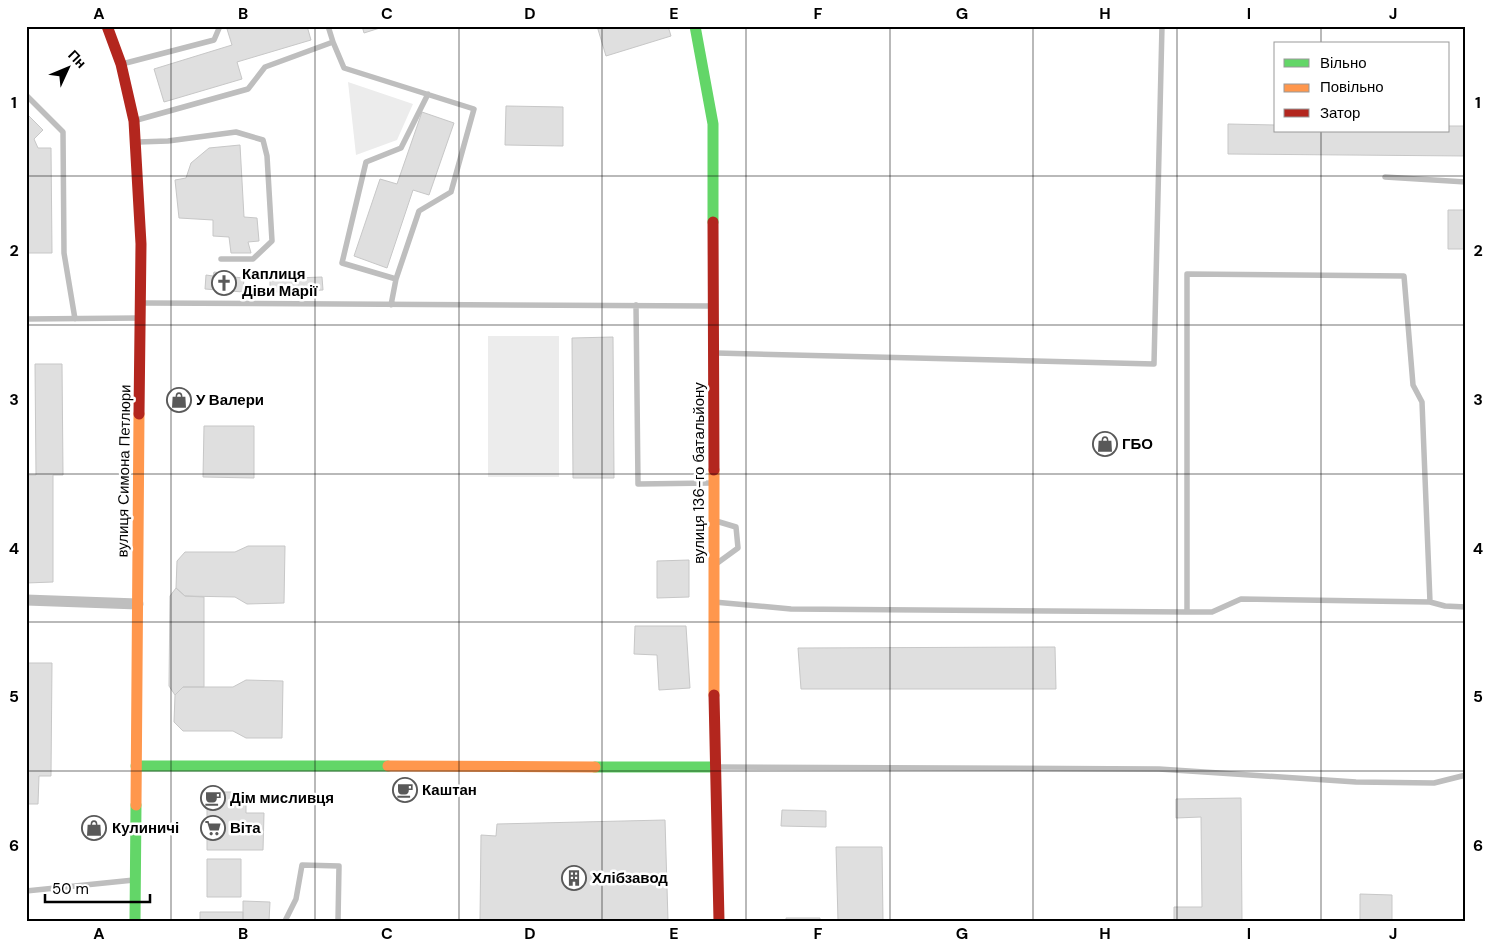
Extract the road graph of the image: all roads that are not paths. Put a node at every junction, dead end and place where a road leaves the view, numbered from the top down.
1 (107, 26) edge
2 (220, 26) edge
3 (328, 26) edge
4 (695, 26) edge
5 (1162, 26) edge
6 (333, 42) junction
7 (121, 64) junction
8 (428, 94) junction
9 (26, 95) edge
10 (134, 121) junction
11 (136, 142) junction
12 (1385, 177) dead end
13 (1466, 182) edge
14 (221, 258) dead end
15 (396, 279) junction
16 (141, 303) junction
17 (391, 304) junction
18 (636, 306) junction
19 (712, 306) junction
20 (141, 318) junction
21 (26, 319) edge
22 (75, 319) junction
23 (714, 354) junction
24 (714, 482) junction
25 (714, 521) junction
26 (714, 565) junction
27 (26, 600) edge
28 (714, 602) junction
29 (1430, 602) junction
30 (138, 604) junction
31 (1466, 607) edge
32 (1188, 612) junction
33 (136, 766) junction
34 (714, 767) junction
35 (1466, 775) edge
36 (134, 880) junction
37 (26, 890) edge
38 (135, 921) edge
39 (285, 921) edge
40 (338, 921) edge
41 (719, 921) edge

1 - 7 street, вулиця Симона Петлюри
2 - 7 lane
3 - 6 lane
4 - 19 street, вулиця 136-го батальйону
5 - 23 lane
6 - 8 lane
6 - 10 lane
7 - 10 street, вулиця Симона Петлюри
8 - 15 lane
8 - 15 lane
9 - 22 lane
10 - 11 street, вулиця Симона Петлюри
11 - 14 lane
11 - 16 street, вулиця Симона Петлюри
12 - 13 lane
15 - 17 lane
16 - 17 lane
16 - 20 street, вулиця Симона Петлюри
17 - 18 lane
18 - 19 lane
18 - 24 lane
19 - 23 street, вулиця 136-го батальйону
20 - 22 lane
20 - 30 street, вулиця Симона Петлюри
21 - 22 lane
23 - 24 street, вулиця 136-го батальйону
24 - 25 street, вулиця 136-го батальйону
25 - 26 street, вулиця 136-го батальйону
25 - 26 lane
26 - 28 street, вулиця 136-го батальйону
27 - 30 street
28 - 32 lane
28 - 34 street, вулиця 136-го батальйону
29 - 31 lane
29 - 32 lane
29 - 32 lane
30 - 33 street, вулиця Симона Петлюри
33 - 34 street
33 - 36 street, вулиця Симона Петлюри
34 - 35 lane
34 - 41 street, вулиця 136-го батальйону
36 - 37 lane
36 - 38 street, вулиця Симона Петлюри
39 - 40 lane

